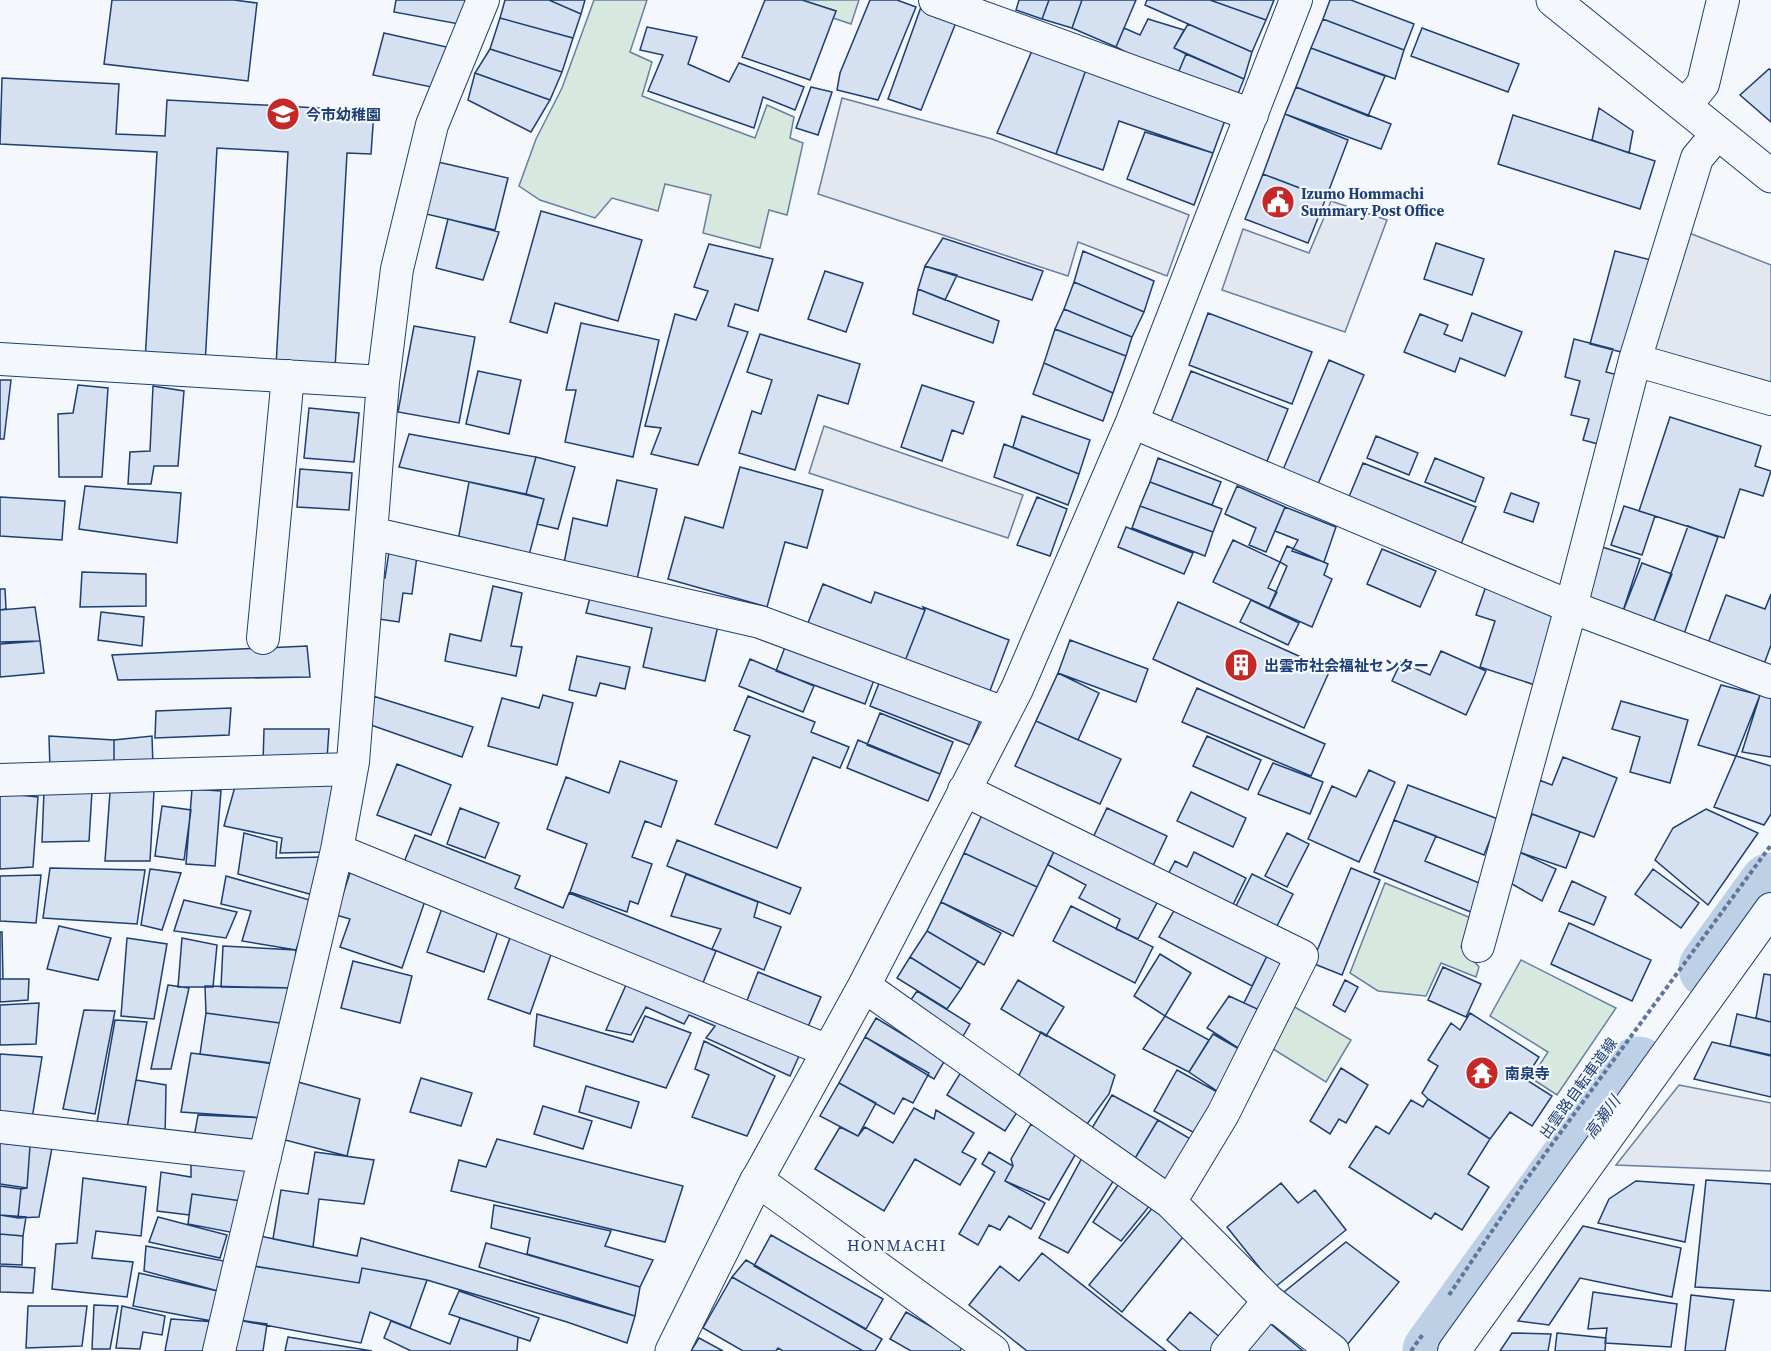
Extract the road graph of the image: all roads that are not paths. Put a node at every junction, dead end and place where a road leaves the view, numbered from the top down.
1 (483, 0) edge
2 (935, 0) edge
3 (1296, 0) edge
4 (1553, 0) edge
5 (1723, 0) edge
6 (1685, 106) junction
7 (1252, 115) junction
8 (1718, 133) junction
9 (1771, 176) edge
10 (0, 359) edge
11 (1635, 360) junction
12 (288, 376) junction
13 (383, 382) junction
14 (1771, 399) edge
15 (1132, 422) junction
16 (371, 533) junction
17 (1571, 607) junction
18 (263, 638) dead end
19 (1771, 682) edge
20 (1004, 713) junction
21 (351, 769) junction
22 (0, 780) edge
23 (964, 790) junction
24 (337, 850) junction
25 (1771, 909) edge
26 (1478, 946) dead end
27 (864, 986) junction
28 (828, 1051) junction
29 (0, 1127) edge
30 (265, 1157) junction
31 (757, 1180) junction
32 (1170, 1202) junction
33 (1269, 1301) junction
34 (219, 1351) edge
35 (672, 1351) edge
36 (993, 1351) edge
37 (1227, 1351) edge
38 (1333, 1351) edge
39 (1454, 1351) edge

1 - 13 street
2 - 7 street
3 - 7 street
4 - 6 street
5 - 6 street
6 - 8 street
7 - 15 street
8 - 9 street
8 - 11 street
10 - 12 street
11 - 14 street
11 - 17 street
12 - 13 street
12 - 18 street
13 - 16 street
15 - 17 street
15 - 20 street
16 - 20 street
16 - 21 street
17 - 19 street
17 - 26 street
20 - 23 street
21 - 22 street
21 - 24 street
23 - 27 street
23 - 32 street
24 - 28 street
24 - 30 street
25 - 39 street
27 - 28 street
27 - 32 street
28 - 31 street
29 - 30 street
30 - 34 street
31 - 35 street
31 - 36 street
32 - 33 street
33 - 37 street
33 - 38 street

